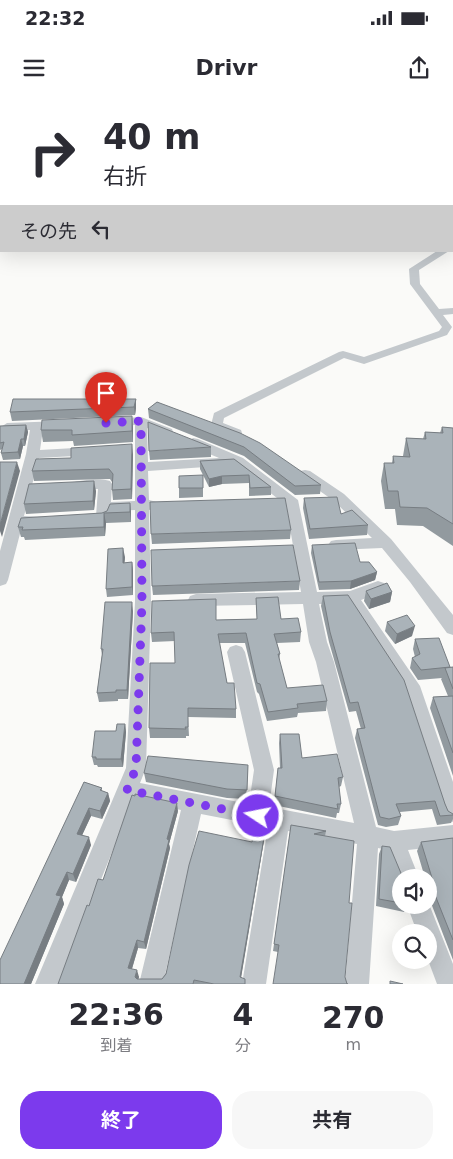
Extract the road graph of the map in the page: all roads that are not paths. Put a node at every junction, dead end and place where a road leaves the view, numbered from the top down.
1 (443, 252) edge
2 (453, 311) edge
3 (437, 312) junction
4 (141, 421) junction
5 (103, 423) edge
6 (74, 425) edge
7 (36, 427) junction
8 (6, 428) edge
9 (250, 440) edge
10 (102, 450) edge
11 (32, 459) junction
12 (238, 461) junction
13 (15, 465) edge
14 (142, 467) junction
15 (296, 468) edge
16 (60, 486) edge
17 (42, 487) edge
18 (24, 488) junction
19 (342, 500) junction
20 (322, 501) edge
21 (298, 502) junction
22 (274, 503) edge
23 (142, 505) junction
24 (170, 505) edge
25 (54, 519) edge
26 (16, 521) junction
27 (386, 543) junction
28 (281, 547) edge
29 (301, 547) junction
30 (162, 551) edge
31 (142, 552) junction
32 (0, 580) edge
33 (378, 587) edge
34 (310, 597) junction
35 (351, 597) junction
36 (162, 601) edge
37 (182, 601) edge
38 (142, 602) junction
39 (124, 603) edge
40 (453, 628) edge
41 (236, 652) dead end
42 (127, 790) junction
43 (194, 804) junction
44 (453, 812) edge
45 (269, 818) junction
46 (453, 835) edge
47 (368, 837) junction
48 (394, 841) junction
49 (405, 869) edge
50 (422, 914) edge
51 (47, 984) edge
52 (151, 984) edge
53 (254, 984) edge
54 (357, 984) edge
55 (449, 984) edge

1 - 3 street
2 - 3 street
3 - 9 street
4 - 5 street
4 - 12 street
4 - 14 street
6 - 7 street
7 - 8 street
7 - 11 street
10 - 11 street
11 - 13 street
11 - 18 street
12 - 14 street
12 - 21 street
14 - 23 street
15 - 19 street
16 - 23 street
17 - 18 street
18 - 26 street
19 - 20 street
19 - 27 street
21 - 22 street
21 - 29 street
23 - 24 street
23 - 31 street
25 - 26 street
26 - 32 street
27 - 29 street
27 - 40 street
28 - 29 street
29 - 34 street
30 - 31 street
31 - 38 street
33 - 35 street
34 - 35 street
34 - 37 street
34 - 47 street
35 - 44 street
36 - 38 street
38 - 39 street
38 - 42 street
41 - 45 street
42 - 43 street
42 - 51 street
43 - 45 street
43 - 52 street
45 - 47 street
45 - 53 street
46 - 48 street
47 - 48 street
47 - 54 street
48 - 49 street
50 - 55 street

